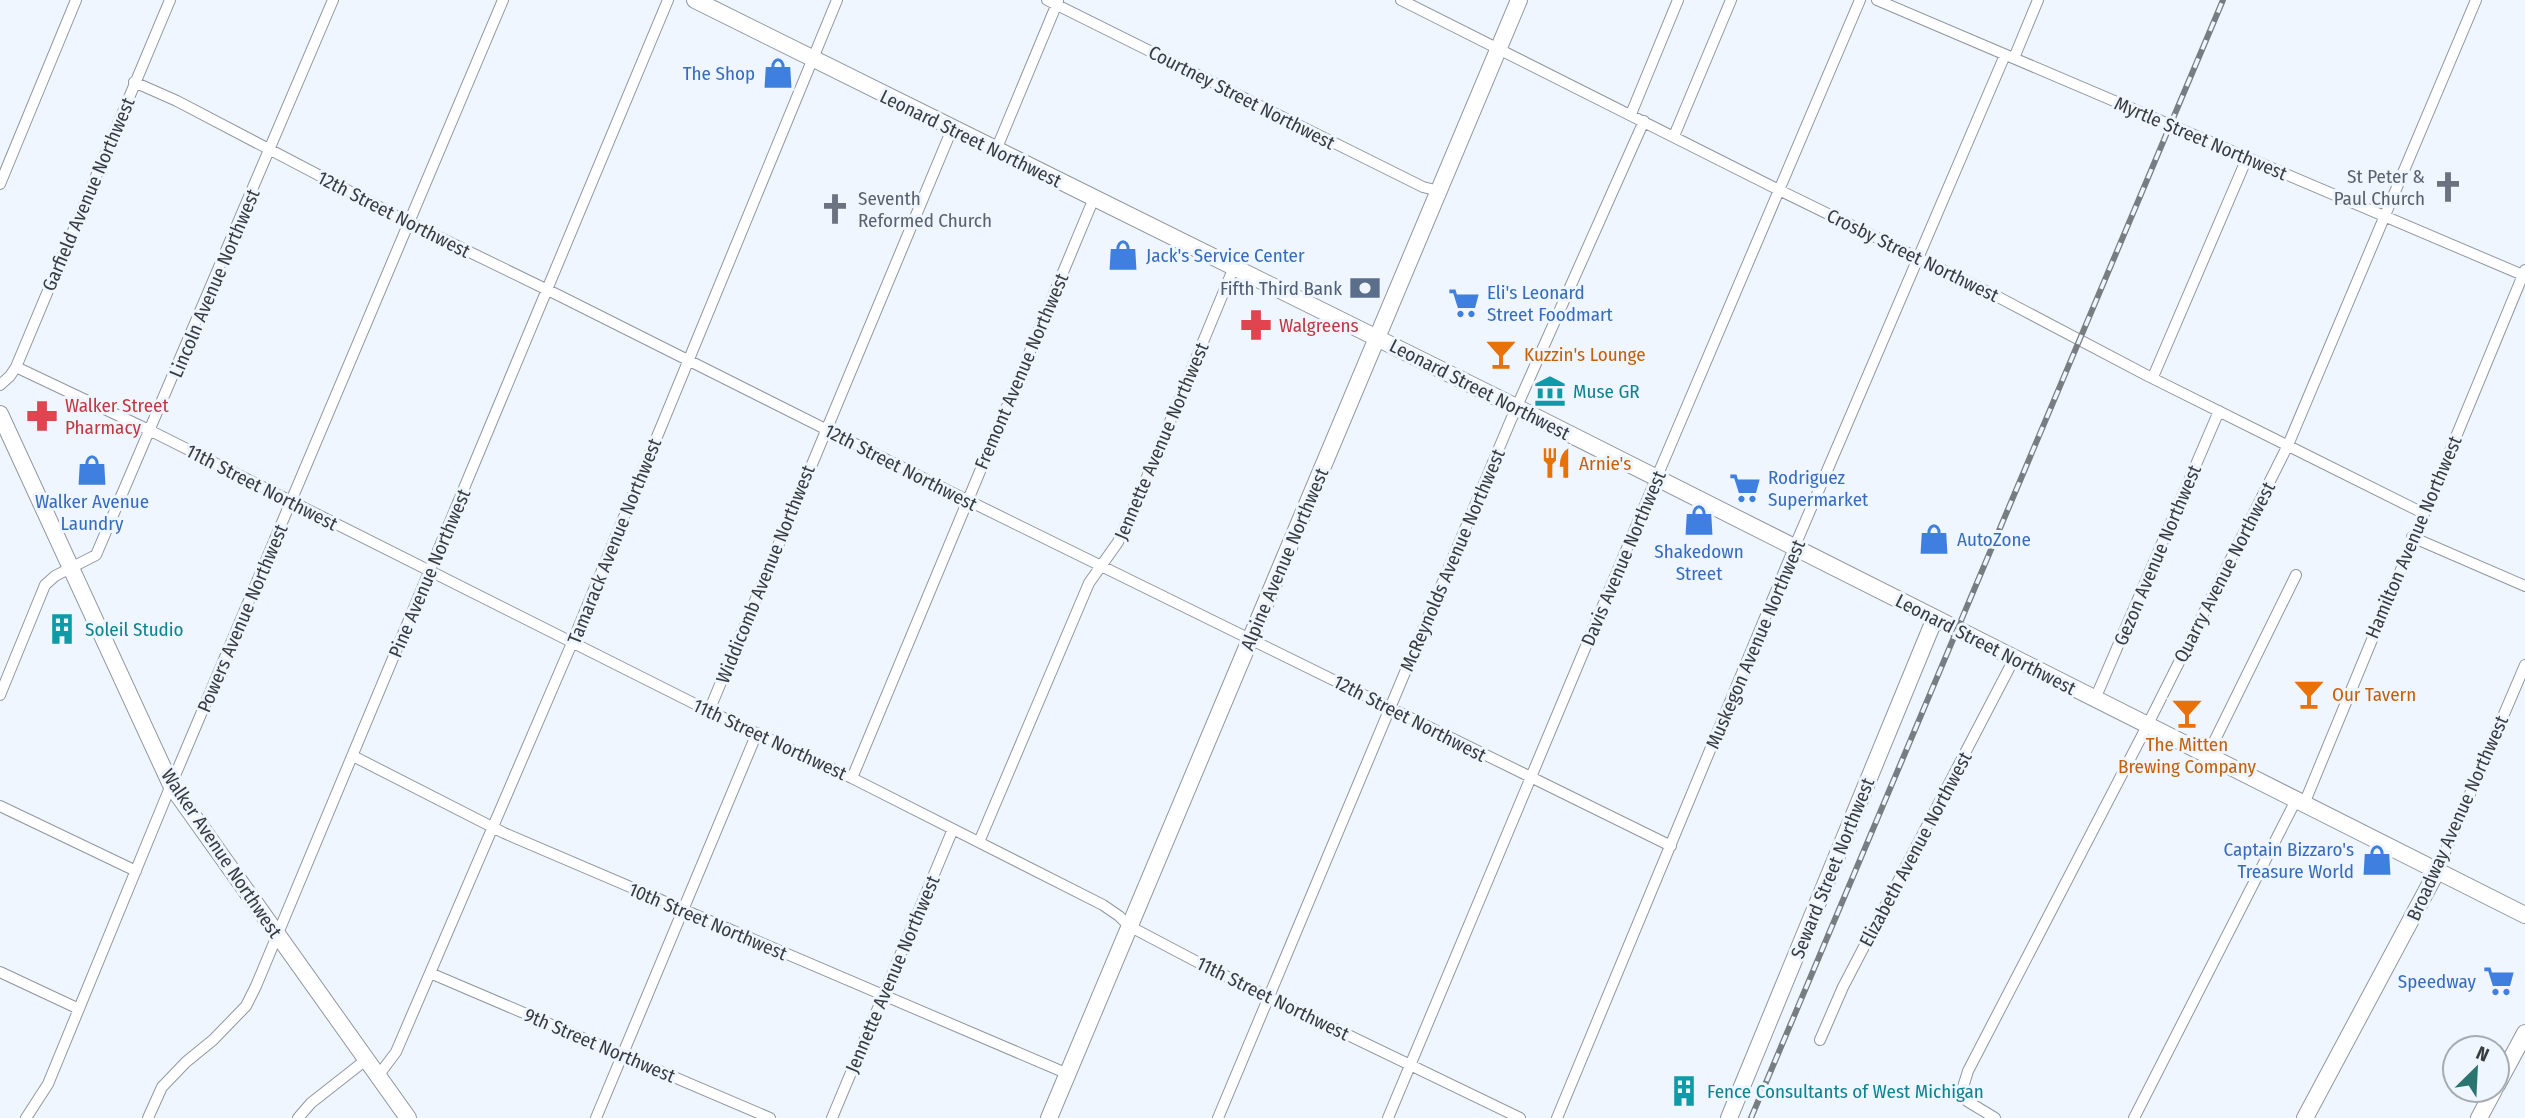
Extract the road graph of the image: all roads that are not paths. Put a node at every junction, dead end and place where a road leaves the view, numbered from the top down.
1 (75, 0) edge
2 (170, 0) edge
3 (333, 0) edge
4 (503, 0) edge
5 (668, 0) edge
6 (695, 0) edge
7 (837, 0) edge
8 (1401, 0) edge
9 (1519, 0) edge
10 (1678, 0) edge
11 (1731, 0) edge
12 (1860, 0) edge
13 (1877, 0) edge
14 (2038, 0) edge
15 (2476, 0) edge
16 (1054, 2) edge
17 (1499, 49) junction
18 (2010, 57) junction
19 (813, 59) junction
20 (134, 82) junction
21 (1631, 114) junction
22 (1644, 121) junction
23 (952, 129) junction
24 (1674, 136) junction
25 (996, 150) junction
26 (269, 151) junction
27 (2247, 158) junction
28 (0, 184) edge
29 (1779, 190) junction
30 (1439, 191) junction
31 (1094, 198) junction
32 (2385, 216) junction
33 (410, 223) junction
34 (1918, 257) junction
35 (1234, 267) junction
36 (2524, 274) edge
37 (549, 290) junction
38 (1378, 338) junction
39 (688, 360) junction
40 (16, 367) junction
41 (2153, 377) junction
42 (0, 385) edge
43 (1517, 407) junction
44 (2219, 411) junction
45 (0, 414) edge
46 (825, 428) junction
47 (151, 431) junction
48 (2288, 445) junction
49 (1656, 478) junction
50 (967, 500) junction
51 (290, 503) junction
52 (2423, 513) junction
53 (2412, 537) junction
54 (1794, 548) junction
55 (1103, 566) junction
56 (71, 569) junction
57 (430, 571) junction
58 (2296, 575) dead end
59 (2525, 586) edge
60 (1935, 618) junction
61 (1251, 639) junction
62 (572, 643) junction
63 (2014, 659) junction
64 (2525, 665) edge
65 (0, 695) edge
66 (2095, 699) junction
67 (1390, 708) junction
68 (709, 711) junction
69 (2147, 726) junction
70 (757, 733) junction
71 (353, 756) junction
72 (2207, 756) junction
73 (852, 778) junction
74 (1531, 779) junction
75 (171, 785) junction
76 (2300, 802) junction
77 (0, 806) edge
78 (492, 828) junction
79 (953, 829) junction
80 (979, 842) junction
81 (1671, 846) junction
82 (136, 871) junction
83 (2437, 871) junction
84 (681, 911) junction
85 (2525, 915) edge
86 (1129, 926) junction
87 (278, 935) junction
88 (0, 972) edge
89 (430, 973) junction
90 (883, 994) junction
91 (1268, 997) junction
92 (79, 1009) junction
93 (2525, 1033) edge
94 (1820, 1040) dead end
95 (623, 1055) junction
96 (366, 1059) junction
97 (2511, 1059) edge
98 (1410, 1065) junction
99 (1068, 1074) junction
100 (378, 1076) junction
101 (26, 1118) edge
102 (148, 1118) edge
103 (298, 1118) edge
104 (408, 1118) edge
105 (596, 1118) edge
106 (770, 1118) edge
107 (832, 1118) edge
108 (1049, 1118) edge
109 (1218, 1118) edge
110 (1388, 1118) edge
111 (1520, 1118) edge
112 (1557, 1118) edge
113 (1729, 1118) edge
114 (1995, 1118) edge
115 (2134, 1118) edge
116 (2305, 1118) edge

1 - 28 street
2 - 20 street, Garfield Avenue Northwest
3 - 26 street, Lincoln Avenue Northwest
4 - 33 street, Powers Avenue Northwest
5 - 37 street, Pine Avenue Northwest
6 - 19 main road, Leonard Street Northwest
7 - 19 street, Tamarack Avenue Northwest
8 - 17 street, Crosby Street Northwest
9 - 17 main road, Alpine Avenue Northwest
10 - 21 street
11 - 24 street
12 - 29 street, Davis Avenue Northwest
13 - 18 street, Myrtle Street Northwest
14 - 18 street, Muskegon Avenue Northwest
15 - 32 street, Quarry Avenue Northwest
16 - 25 street
16 - 30 street, Courtney Street Northwest
17 - 21 street, Crosby Street Northwest
17 - 30 main road, Alpine Avenue Northwest
18 - 27 street, Myrtle Street Northwest
18 - 34 street, Muskegon Avenue Northwest
19 - 23 main road, Leonard Street Northwest
19 - 39 street, Tamarack Avenue Northwest
20 - 26 street, 12th Street Northwest
20 - 40 street, Garfield Avenue Northwest
21 - 22 street, Crosby Street Northwest
22 - 24 street, Crosby Street Northwest
22 - 43 street, McReynolds Avenue Northwest
23 - 25 main road, Leonard Street Northwest
23 - 46 street, Widdicomb Avenue Northwest
24 - 29 street, Crosby Street Northwest
25 - 31 main road, Leonard Street Northwest
26 - 33 street, 12th Street Northwest
26 - 47 street, Lincoln Avenue Northwest
27 - 32 street, Myrtle Street Northwest
27 - 41 street
29 - 34 street, Crosby Street Northwest
29 - 49 street, Davis Avenue Northwest
30 - 38 main road, Alpine Avenue Northwest
31 - 35 main road, Leonard Street Northwest
31 - 50 street, Fremont Avenue Northwest
32 - 36 street, Myrtle Street Northwest
32 - 48 street, Quarry Avenue Northwest
33 - 37 street, 12th Street Northwest
33 - 51 street, Powers Avenue Northwest
34 - 41 street, Crosby Street Northwest
34 - 54 street, Muskegon Avenue Northwest
35 - 38 main road, Leonard Street Northwest
35 - 55 street, Jennette Avenue Northwest
36 - 52 street, Hamilton Avenue Northwest
37 - 39 street, 12th Street Northwest
37 - 57 street, Pine Avenue Northwest
38 - 43 main road, Leonard Street Northwest
38 - 61 main road, Alpine Avenue Northwest
39 - 46 street, 12th Street Northwest
39 - 62 street, Tamarack Avenue Northwest
40 - 42 street, Garfield Avenue Northwest
40 - 47 street, 11th Street Northwest
41 - 44 street, Crosby Street Northwest
43 - 49 main road, Leonard Street Northwest
43 - 67 street, McReynolds Avenue Northwest
44 - 48 street, Crosby Street Northwest
44 - 66 street, Gezon Avenue Northwest
45 - 56 main road, Walker Avenue Northwest
46 - 50 street, 12th Street Northwest
46 - 68 street, Widdicomb Avenue Northwest
47 - 51 street, 11th Street Northwest
47 - 56 street, Lincoln Avenue Northwest
48 - 52 street, Crosby Street Northwest
48 - 69 street, Quarry Avenue Northwest
49 - 54 main road, Leonard Street Northwest
49 - 74 street, Davis Avenue Northwest
50 - 55 street, 12th Street Northwest
50 - 73 street, Fremont Avenue Northwest
51 - 57 street, 11th Street Northwest
51 - 75 street, Powers Avenue Northwest
52 - 53 street, Hamilton Avenue Northwest
53 - 59 street
53 - 76 street, Hamilton Avenue Northwest
54 - 60 main road, Leonard Street Northwest
54 - 81 street, Muskegon Avenue Northwest
55 - 61 street, 12th Street Northwest
55 - 80 street, Jennette Avenue Northwest
56 - 65 street, Lincoln Avenue Northwest
56 - 75 main road, Walker Avenue Northwest
57 - 62 street, 11th Street Northwest
57 - 71 street, Pine Avenue Northwest
58 - 72 street
60 - 63 main road, Leonard Street Northwest
60 - 113 main road, Seward Street Northwest
61 - 67 street, 12th Street Northwest
61 - 86 main road, Alpine Avenue Northwest
62 - 68 street, 11th Street Northwest
62 - 78 street, Tamarack Avenue Northwest
63 - 66 main road, Leonard Street Northwest
63 - 94 street, Elizabeth Avenue Northwest
64 - 83 street, Broadway Avenue Northwest
66 - 69 main road, Leonard Street Northwest
67 - 74 street, 12th Street Northwest
67 - 91 street, McReynolds Avenue Northwest
68 - 70 street, 11th Street Northwest
69 - 72 main road, Leonard Street Northwest
69 - 114 street, Quarry Avenue Northwest
70 - 73 street, 11th Street Northwest
70 - 84 street
71 - 78 street, 10th Street Northwest
71 - 87 street, Pine Avenue Northwest
72 - 76 main road, Leonard Street Northwest
73 - 79 street, 11th Street Northwest
74 - 81 street, 12th Street Northwest
74 - 98 street, Davis Avenue Northwest
75 - 82 street, Powers Avenue Northwest
75 - 87 main road, Walker Avenue Northwest
76 - 83 main road, Leonard Street Northwest
76 - 115 street, Hamilton Avenue Northwest
77 - 82 street
78 - 84 street, 10th Street Northwest
78 - 89 street, Tamarack Avenue Northwest
79 - 80 street, 11th Street Northwest
79 - 90 street, Jennette Avenue Northwest
80 - 86 street, 11th Street Northwest
81 - 112 street, Muskegon Avenue Northwest
82 - 92 street, Powers Avenue Northwest
83 - 85 main road, Leonard Street Northwest
83 - 116 main road, Broadway Avenue Northwest
84 - 90 street, 10th Street Northwest
84 - 95 street
86 - 91 street, 11th Street Northwest
86 - 99 main road, Alpine Avenue Northwest
87 - 96 main road, Walker Avenue Northwest
87 - 102 street, Pine Avenue Northwest
88 - 92 street
89 - 95 street, 9th Street Northwest
89 - 100 street, Tamarack Avenue Northwest
90 - 99 street, 10th Street Northwest
90 - 107 street, Jennette Avenue Northwest
91 - 98 street, 11th Street Northwest
91 - 109 street, McReynolds Avenue Northwest
92 - 101 street, Powers Avenue Northwest
93 - 97 main road
95 - 105 street
95 - 106 street, 9th Street Northwest
96 - 100 main road, Walker Avenue Northwest
96 - 103 street
98 - 110 street, Davis Avenue Northwest
98 - 111 street, 11th Street Northwest
99 - 108 main road, Alpine Avenue Northwest
100 - 104 main road, Walker Avenue Northwest

